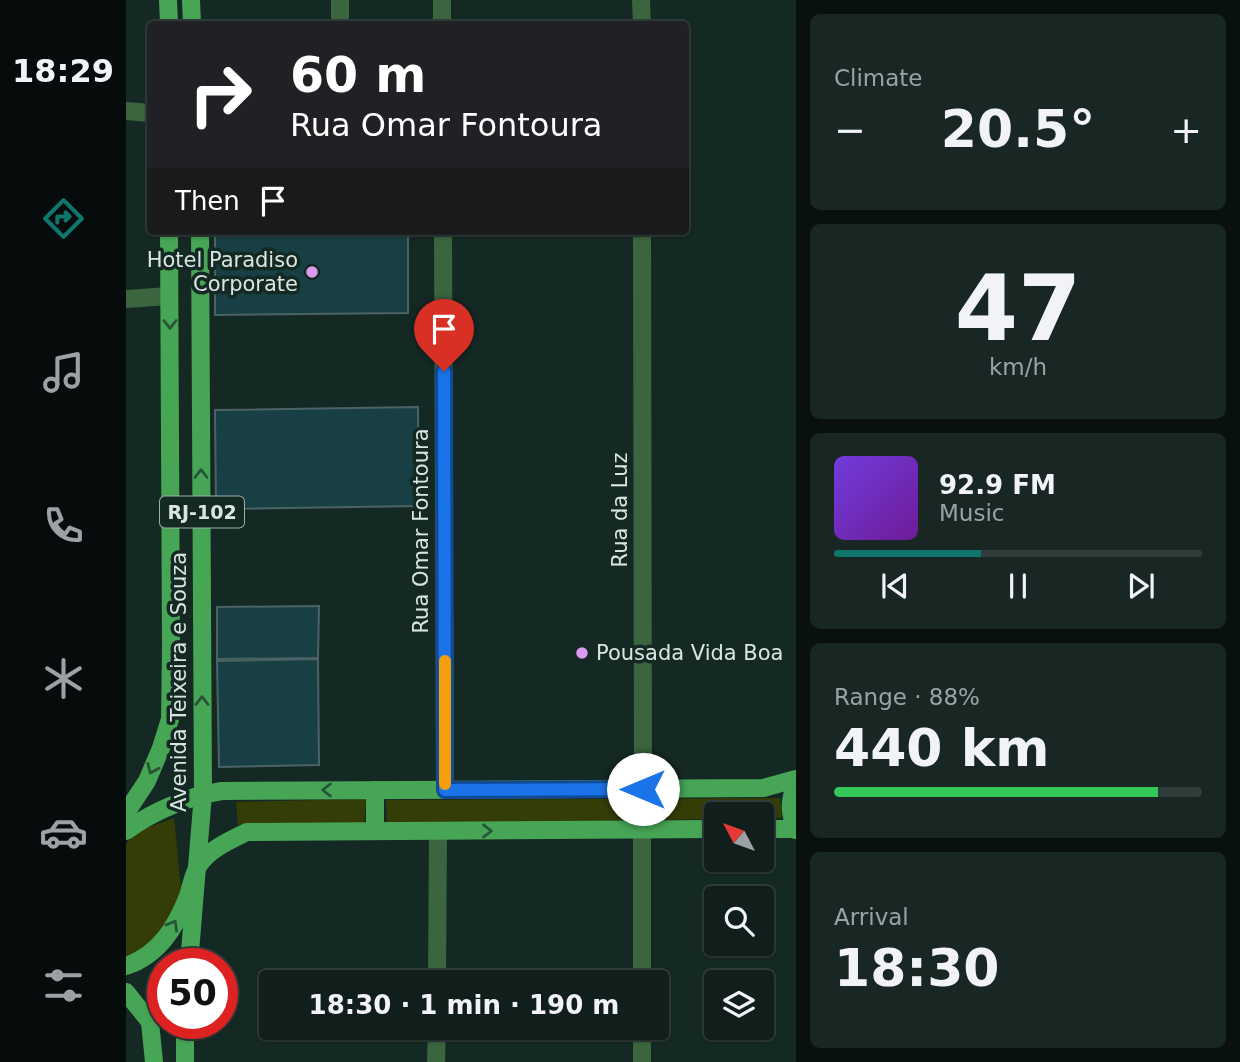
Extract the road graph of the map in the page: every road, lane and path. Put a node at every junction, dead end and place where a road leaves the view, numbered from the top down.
1 (169, 0) edge
2 (191, 0) edge
3 (340, 0) edge
4 (442, 0) edge
5 (642, 0) edge
6 (169, 21) edge
7 (192, 21) edge
8 (340, 21) edge
9 (442, 21) edge
10 (642, 21) edge
11 (126, 111) edge
12 (147, 113) edge
13 (169, 235) edge
14 (200, 235) edge
15 (443, 235) edge
16 (642, 235) edge
17 (169, 296) junction
18 (126, 299) edge
19 (796, 779) edge
20 (796, 786) edge
21 (643, 789) junction
22 (375, 790) junction
23 (445, 790) junction
24 (203, 794) junction
25 (126, 813) edge
26 (704, 829) edge
27 (774, 829) edge
28 (795, 829) edge
29 (642, 830) junction
30 (126, 831) edge
31 (375, 831) junction
32 (438, 831) junction
33 (199, 865) junction
34 (191, 948) edge
35 (126, 966) edge
36 (437, 970) edge
37 (642, 970) edge
38 (126, 992) edge
39 (185, 1039) edge
40 (437, 1040) edge
41 (642, 1040) edge
42 (154, 1062) edge
43 (185, 1062) edge
44 (436, 1062) edge
45 (642, 1062) edge

1 - 6 main road
2 - 7 main road
3 - 8 street
4 - 9 street
5 - 10 street
11 - 12 street
13 - 17 main road, Avenida Teixeira e Souza / RJ-102
24 -> 14 main road, Avenida Teixeira e Souza / RJ-102
15 - 23 street, Rua Omar Fontoura
16 - 21 street, Rua da Luz
17 - 18 street
17 -> 25 main road, Avenida Teixeira e Souza / RJ-102
19 - 21 main road
20 - 28 main road
21 - 23 main road
22 - 23 main road
22 -> 24 main road
22 - 31 main road
24 - 30 main road
24 - 33 main road, Avenida Teixeira e Souza / RJ-102
26 - 29 main road
27 - 28 main road
32 -> 29 main road
29 - 37 street
31 - 32 main road
31 - 33 main road
32 - 36 street
33 - 34 main road, Avenida Teixeira e Souza / RJ-102
35 -> 33 main road
38 - 42 main road
39 - 43 main road
40 - 44 street
41 - 45 street

